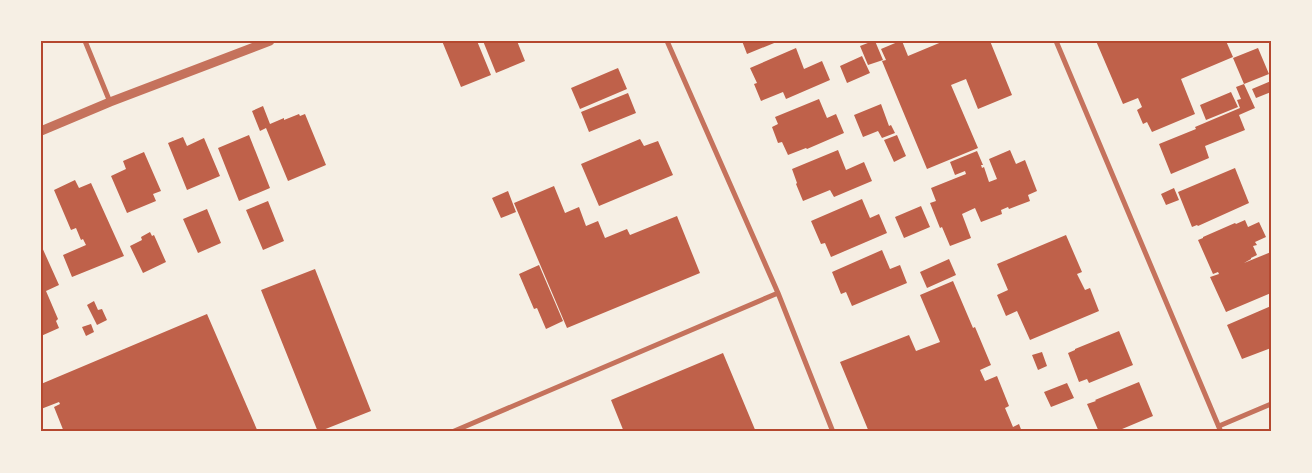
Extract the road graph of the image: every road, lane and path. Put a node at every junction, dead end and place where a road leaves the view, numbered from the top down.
1 (85, 41) edge
2 (270, 41) edge
3 (667, 41) edge
4 (1056, 41) edge
5 (110, 102) junction
6 (41, 131) edge
7 (778, 293) junction
8 (1271, 404) edge
9 (1220, 429) edge
10 (452, 432) edge
11 (833, 432) edge

1 - 5 street
2 - 5 street
3 - 7 street
4 - 9 street
5 - 6 street
7 - 10 street
7 - 11 street
8 - 9 street

